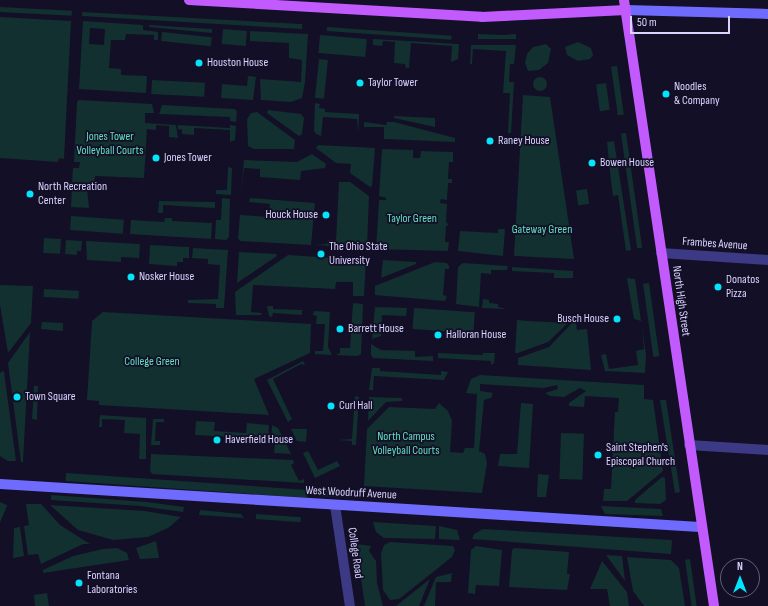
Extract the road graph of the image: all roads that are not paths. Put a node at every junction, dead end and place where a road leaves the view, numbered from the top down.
1 (189, 0) edge
2 (625, 5) edge
3 (768, 14) edge
4 (661, 253) junction
5 (768, 260) edge
6 (689, 445) junction
7 (768, 450) edge
8 (0, 484) edge
9 (335, 505) junction
10 (700, 527) junction
11 (350, 606) edge
12 (714, 606) edge

1 - 2 main road
2 - 3 street
2 - 4 main road, North High Street
4 - 5 street, Frambes Avenue
4 - 6 main road, North High Street
6 - 7 street
6 - 10 main road, North High Street
8 - 9 street, West Woodruff Avenue
9 - 10 street, West Woodruff Avenue
9 - 11 street, College Road
10 - 12 main road, North High Street

